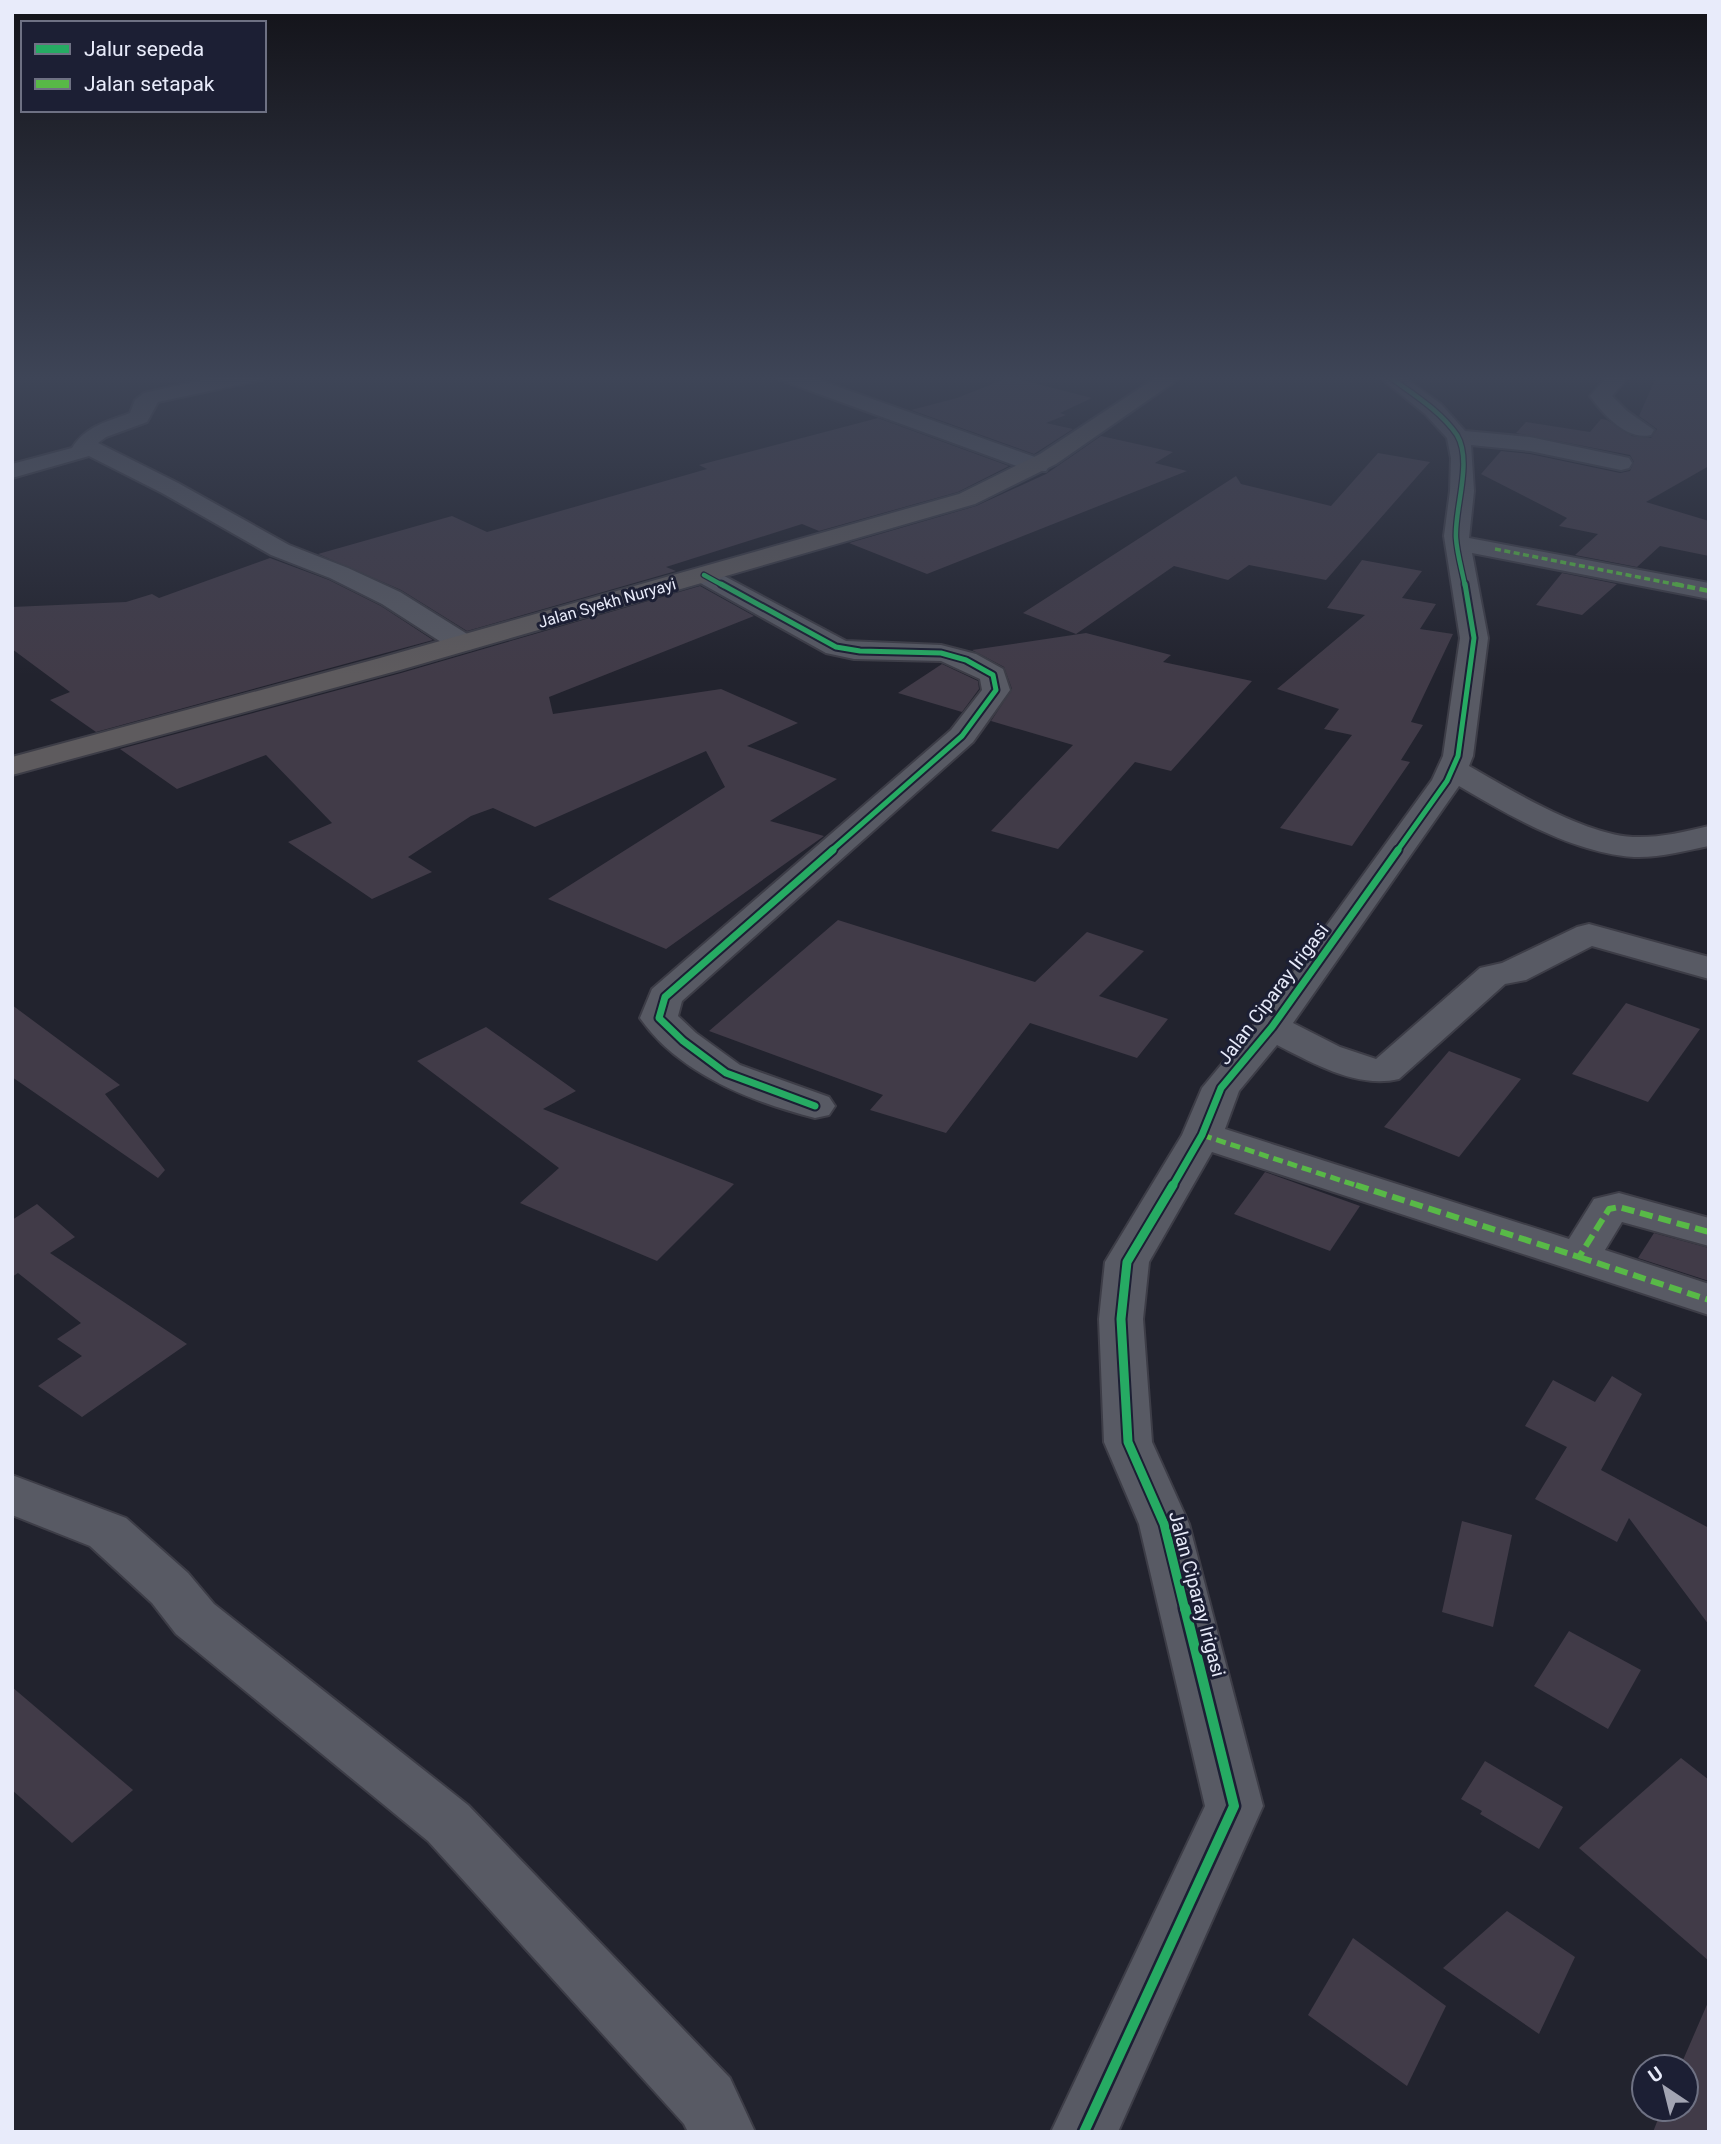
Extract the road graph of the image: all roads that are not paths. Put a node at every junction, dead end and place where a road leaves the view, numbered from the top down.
1 (144, 475) edge
2 (1022, 475) edge
3 (1462, 475) edge
4 (1473, 546) junction
5 (704, 575) junction
6 (1709, 591) edge
7 (462, 643) junction
8 (12, 766) edge
9 (1463, 776) junction
10 (1709, 836) edge
11 (1709, 968) edge
12 (1272, 1027) junction
13 (815, 1106) dead end
14 (1202, 1135) junction
15 (1709, 1232) edge
16 (1579, 1257) junction
17 (1709, 1300) edge
18 (12, 1494) edge
19 (722, 2132) edge
20 (1084, 2132) edge

1 - 7 street
2 - 5 main road, Jalan Syekh Nuryayi
3 - 4 street, Jalan Ciparay Irigasi
4 - 6 street
4 - 9 street, Jalan Ciparay Irigasi
5 - 7 main road, Jalan Syekh Nuryayi
5 - 13 street
7 - 8 main road, Jalan Syekh Nuryayi
9 - 10 street
9 - 12 street, Jalan Ciparay Irigasi
11 - 12 street
12 - 14 street, Jalan Ciparay Irigasi
14 - 16 street
14 - 20 street, Jalan Ciparay Irigasi
15 - 16 street
16 - 17 street
18 - 19 street

